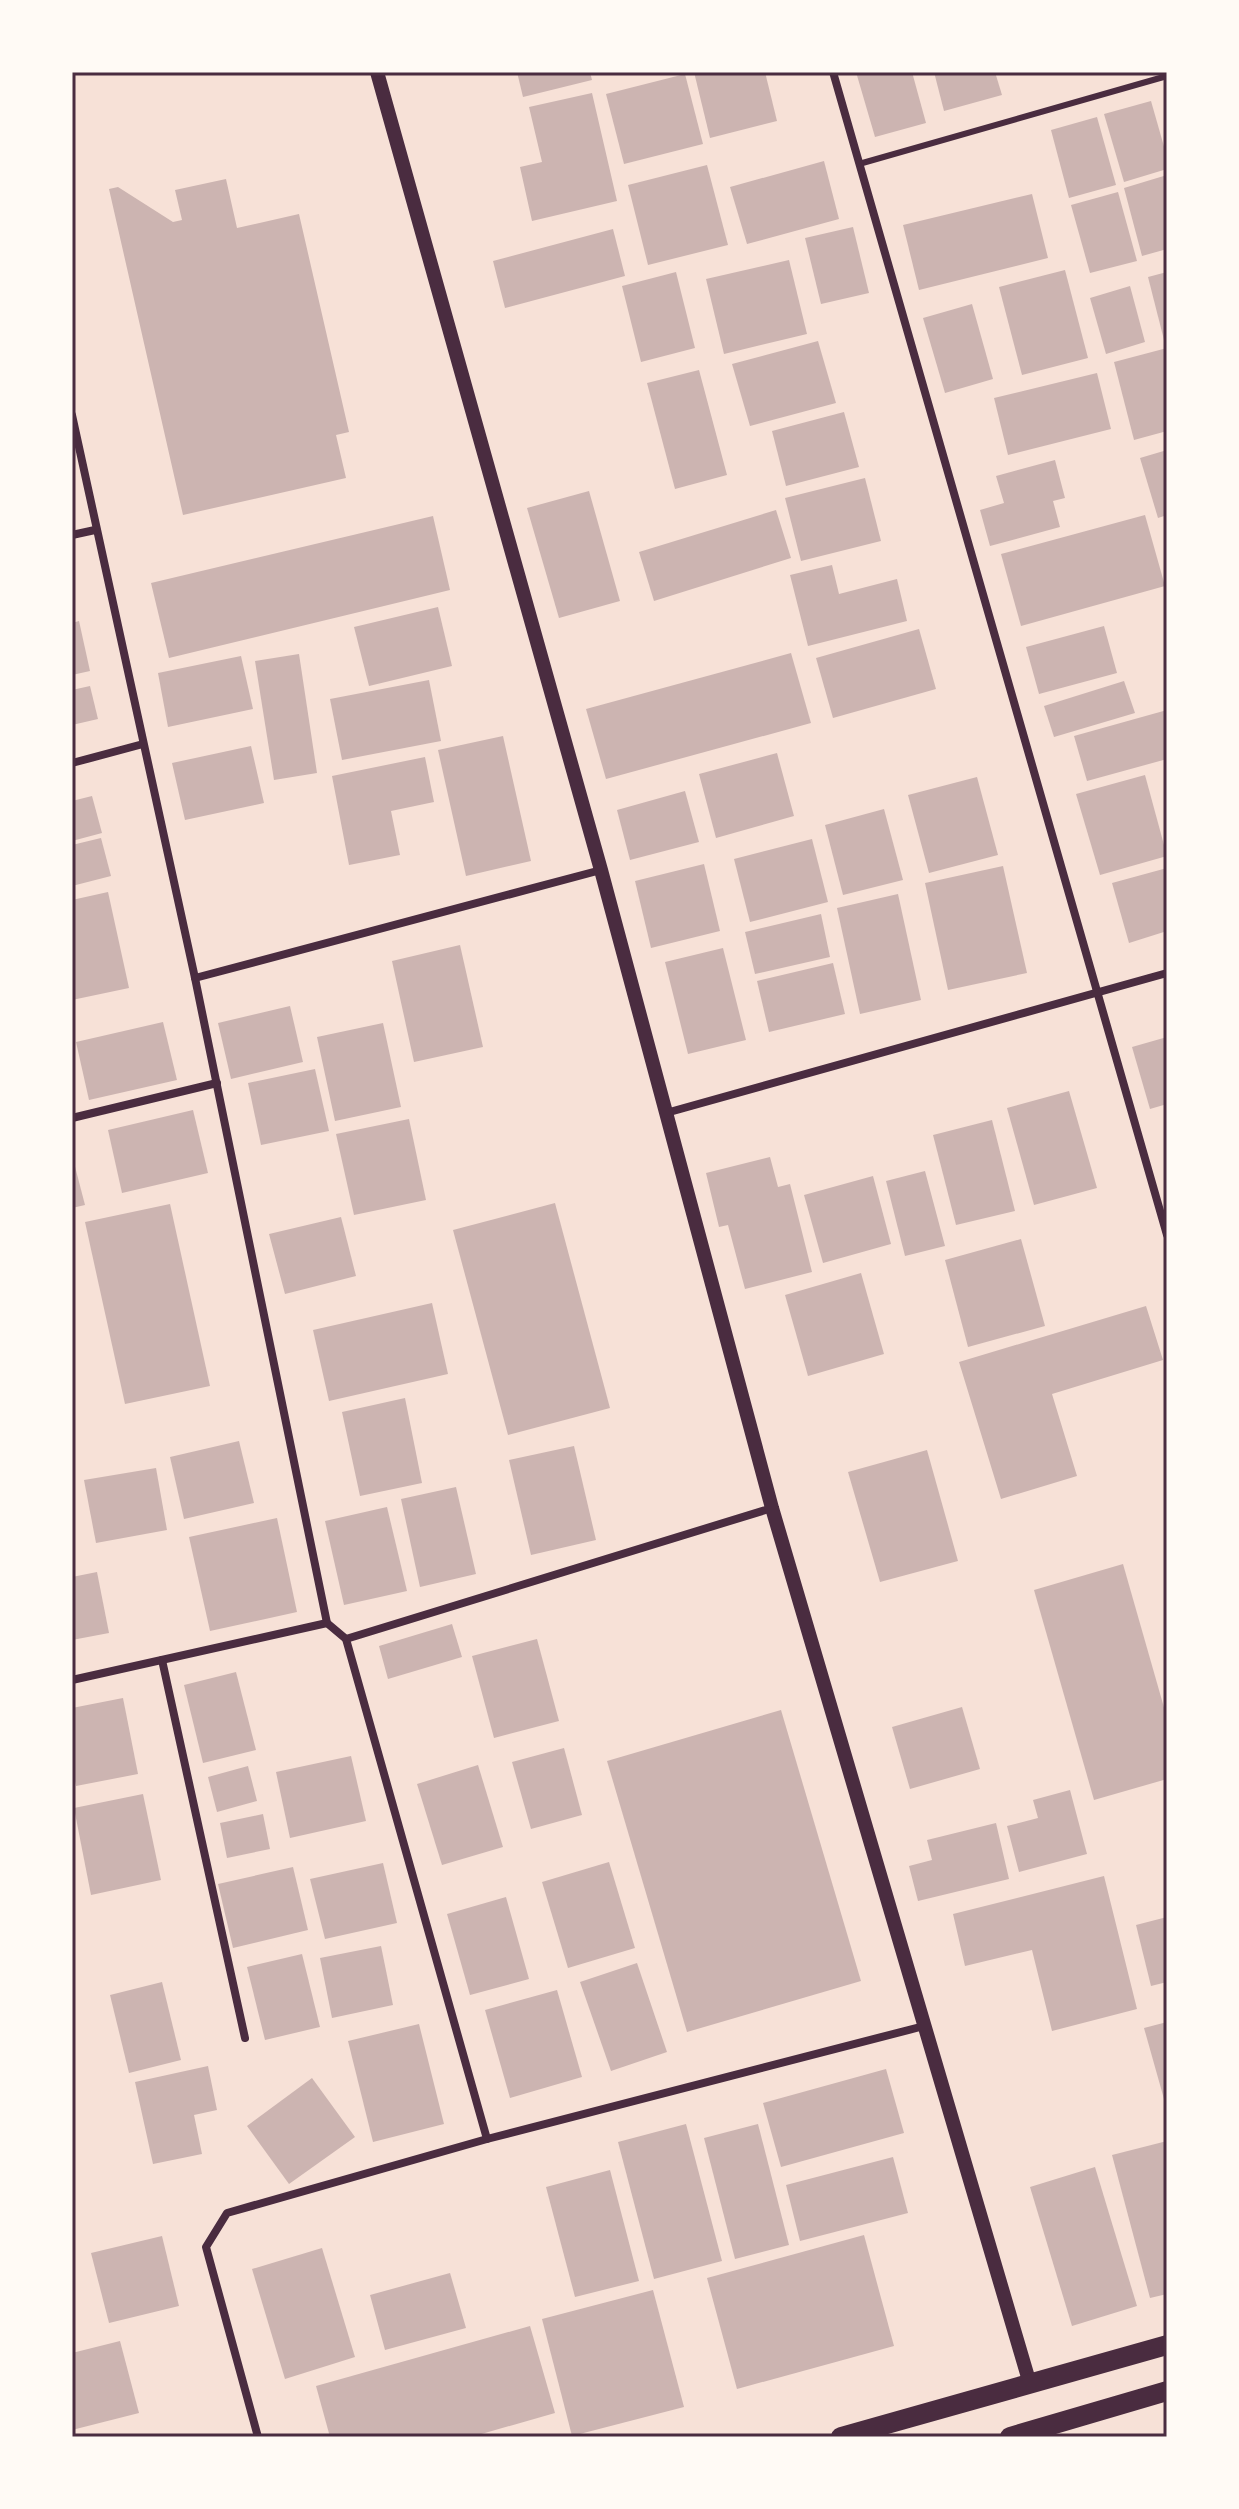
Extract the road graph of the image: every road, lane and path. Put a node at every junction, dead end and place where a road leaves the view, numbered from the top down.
1 (377, 72) edge
2 (833, 72) edge
3 (1167, 76) edge
4 (859, 164) junction
5 (72, 415) edge
6 (95, 530) junction
7 (72, 535) edge
8 (143, 744) junction
9 (72, 763) edge
10 (601, 870) junction
11 (1167, 973) edge
12 (195, 978) junction
13 (1100, 993) junction
14 (217, 1083) junction
15 (666, 1113) junction
16 (72, 1118) edge
17 (1167, 1235) edge
18 (772, 1508) junction
19 (327, 1623) junction
20 (346, 1639) junction
21 (162, 1660) junction
22 (72, 1680) edge
23 (924, 2026) junction
24 (245, 2038) dead end
25 (487, 2139) junction
26 (1167, 2345) edge
27 (1030, 2384) junction
28 (1167, 2391) edge
29 (1044, 2432) edge
30 (258, 2437) edge
31 (841, 2437) edge
32 (1010, 2437) edge

1 - 10 street
2 - 4 street
3 - 4 lane
4 - 13 street
5 - 6 street
6 - 7 street
6 - 8 street
8 - 9 street
8 - 12 street
10 - 12 street
10 - 15 street
11 - 13 street
12 - 14 street
13 - 15 street
13 - 17 street
14 - 16 street
14 - 19 street
15 - 18 street
18 - 20 street
18 - 23 street
19 - 20 street
19 - 21 street
20 - 25 street
21 - 22 street
21 - 24 street
23 - 25 street
23 - 27 street
25 - 30 street
26 - 27 main road
27 - 31 main road
28 - 29 main road
29 - 32 main road

